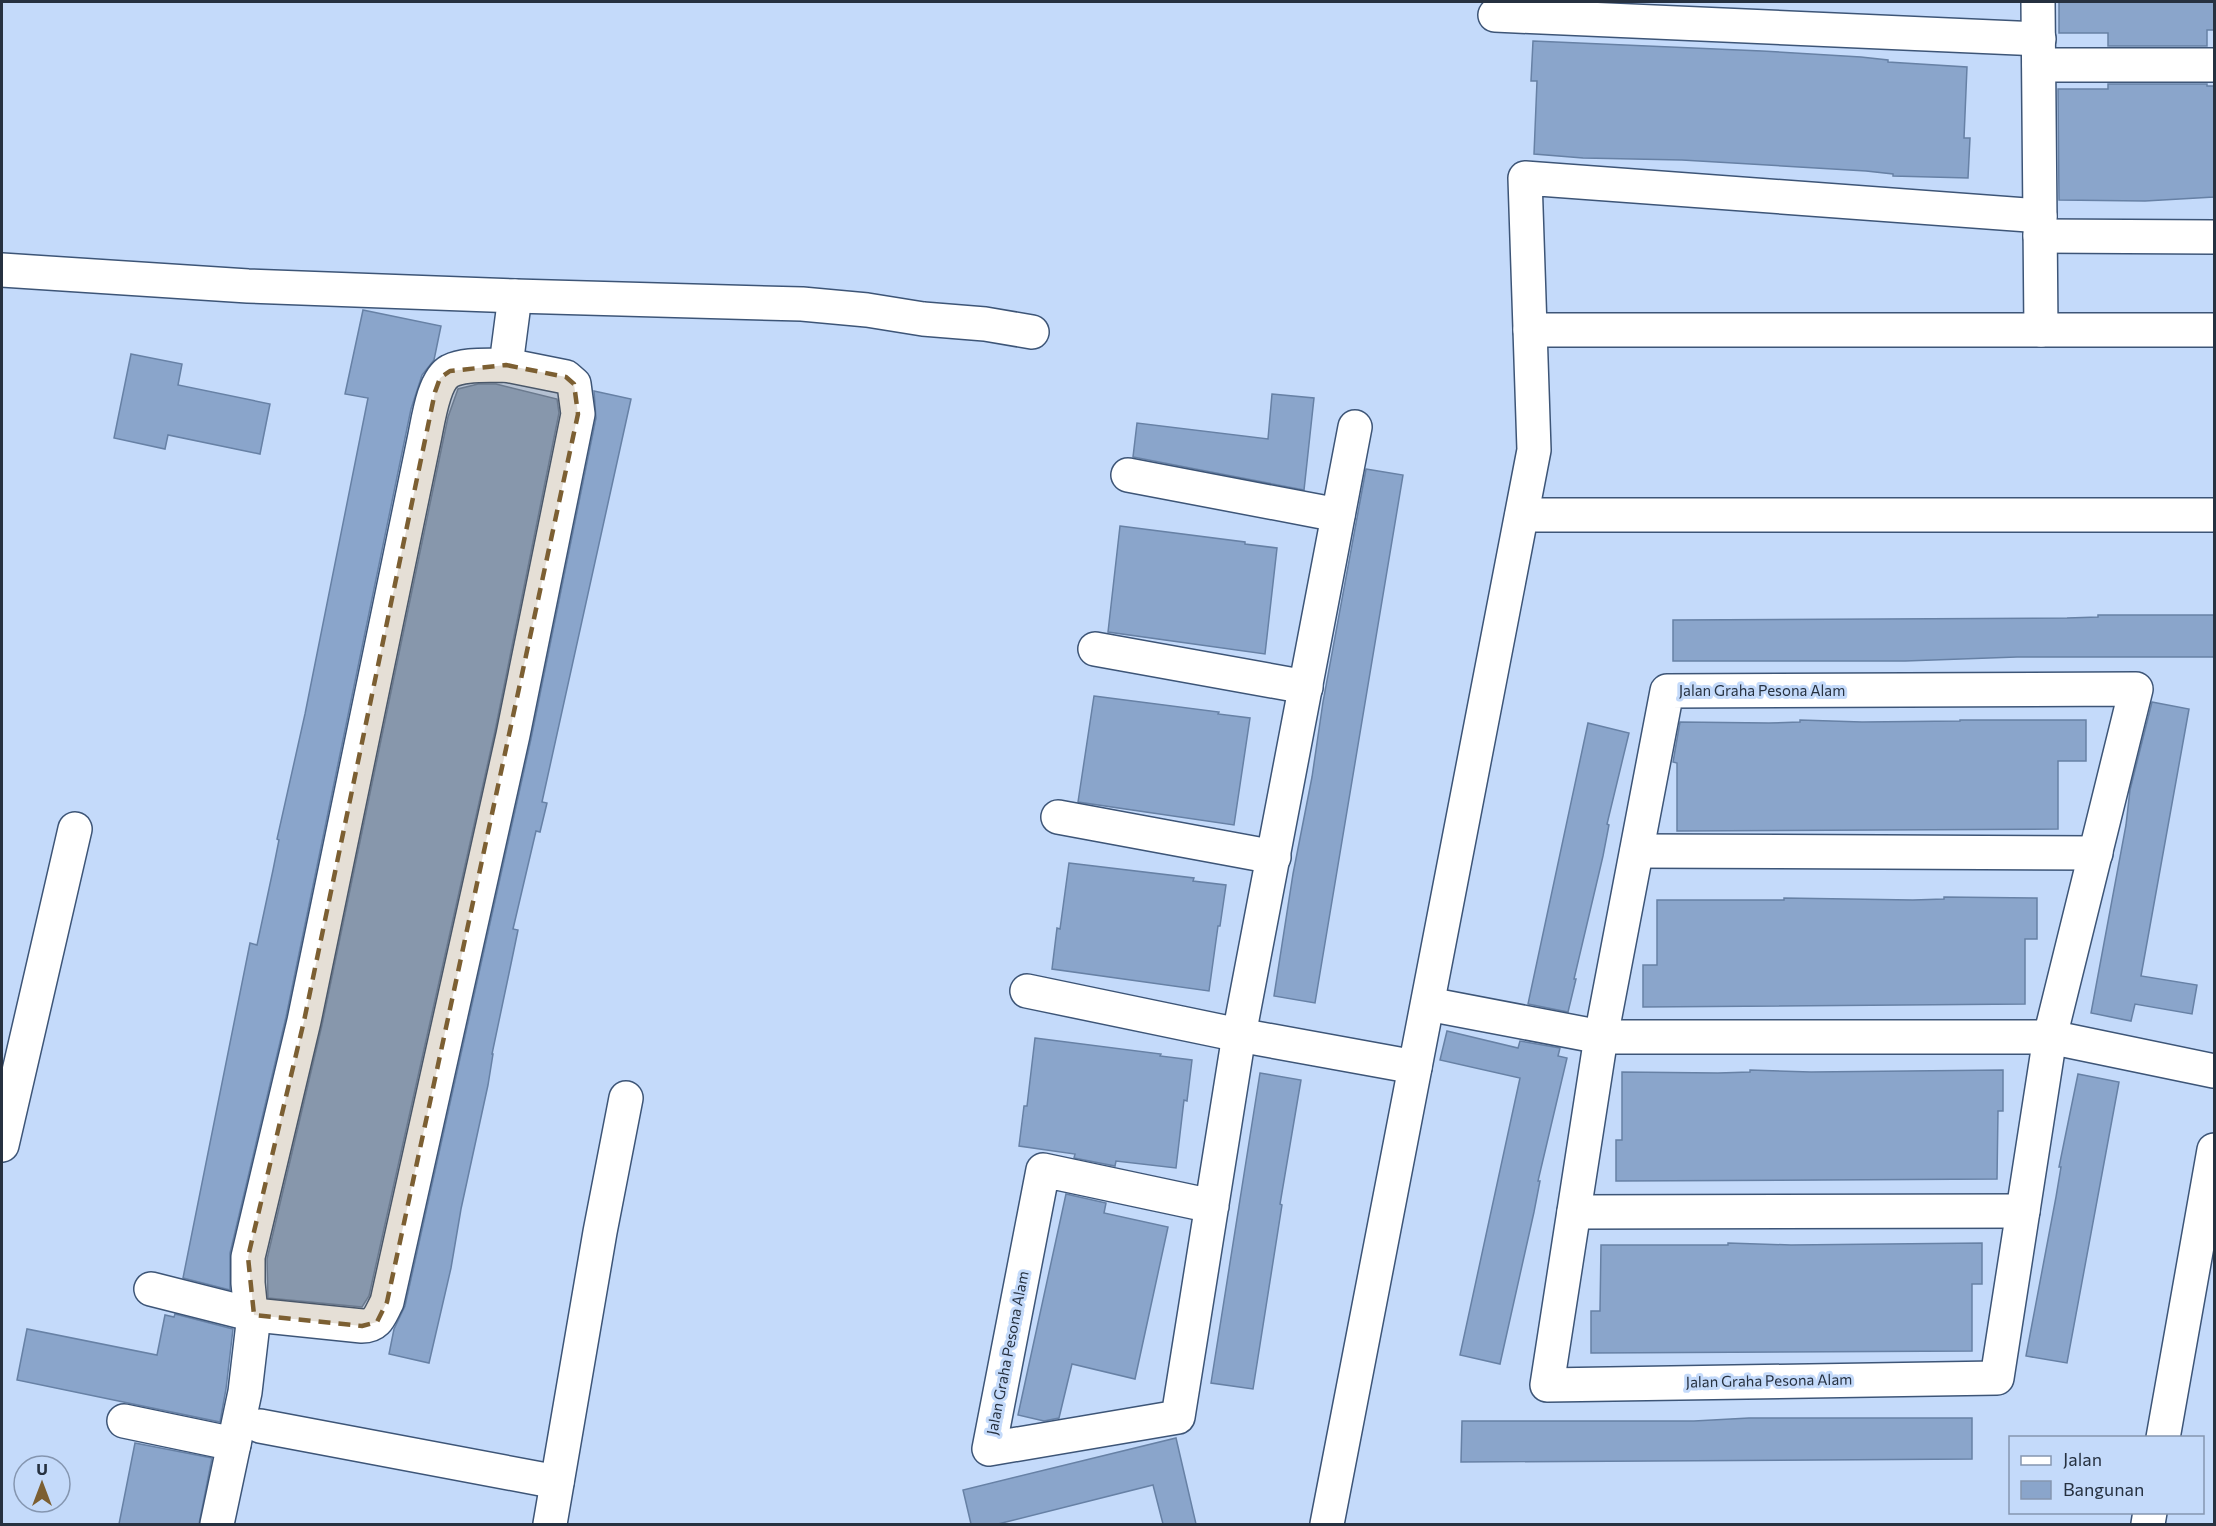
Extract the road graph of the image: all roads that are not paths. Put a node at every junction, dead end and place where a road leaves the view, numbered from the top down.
1 (2038, 2) edge
2 (1566, 10) edge
3 (1495, 15) dead end
4 (2039, 52) junction
5 (2214, 65) edge
6 (2040, 226) junction
7 (2214, 237) edge
8 (2, 270) edge
9 (515, 296) junction
10 (1530, 330) junction
11 (2041, 330) junction
12 (2214, 330) edge
13 (1032, 332) dead end
14 (506, 365) junction
15 (1355, 427) dead end
16 (1128, 475) dead end
17 (1338, 515) junction
18 (1522, 515) junction
19 (2214, 515) edge
20 (1095, 649) dead end
21 (1306, 687) junction
22 (1059, 817) dead end
23 (75, 829) dead end
24 (1636, 851) junction
25 (2096, 853) junction
26 (1274, 857) junction
27 (1027, 991) dead end
28 (1428, 1005) junction
29 (1239, 1035) junction
30 (1601, 1037) junction
31 (2050, 1037) junction
32 (1415, 1067) junction
33 (2214, 1071) edge
34 (627, 1098) dead end
35 (2, 1145) edge
36 (2214, 1150) edge
37 (1212, 1206) junction
38 (2023, 1211) junction
39 (1574, 1212) junction
40 (151, 1289) dead end
41 (254, 1315) junction
42 (124, 1421) dead end
43 (261, 1426) dead end
44 (2163, 1436) edge
45 (234, 1444) junction
46 (557, 1482) junction
47 (218, 1524) edge
48 (550, 1524) edge
49 (1327, 1524) edge

1 - 4 street
2 - 3 street
2 - 4 street
4 - 5 street
4 - 6 street
6 - 7 street
6 - 10 street
6 - 11 street
8 - 9 street
9 - 13 street
9 - 14 street
10 - 11 street
10 - 18 street
11 - 12 street
14 - 41 street
14 - 41 street
15 - 17 street, Jalan Graha Pesona Alam
16 - 17 street
17 - 21 street, Jalan Graha Pesona Alam
18 - 19 street
18 - 28 street
20 - 21 street
21 - 26 street, Jalan Graha Pesona Alam
22 - 26 street
23 - 35 street
24 - 25 street
24 - 25 street, Jalan Graha Pesona Alam
24 - 30 street, Jalan Graha Pesona Alam
25 - 31 street, Jalan Graha Pesona Alam
26 - 29 street, Jalan Graha Pesona Alam
27 - 29 street
28 - 30 street
28 - 32 street
29 - 32 street
29 - 37 street, Jalan Graha Pesona Alam
30 - 31 street
30 - 39 street, Jalan Graha Pesona Alam
31 - 33 street
31 - 38 street, Jalan Graha Pesona Alam
32 - 49 street
34 - 46 street
36 - 44 street
37 - 37 street, Jalan Graha Pesona Alam
38 - 39 street
38 - 39 street, Jalan Graha Pesona Alam
40 - 41 street
41 - 45 street
42 - 45 street
43 - 46 street
45 - 47 street
46 - 48 street

